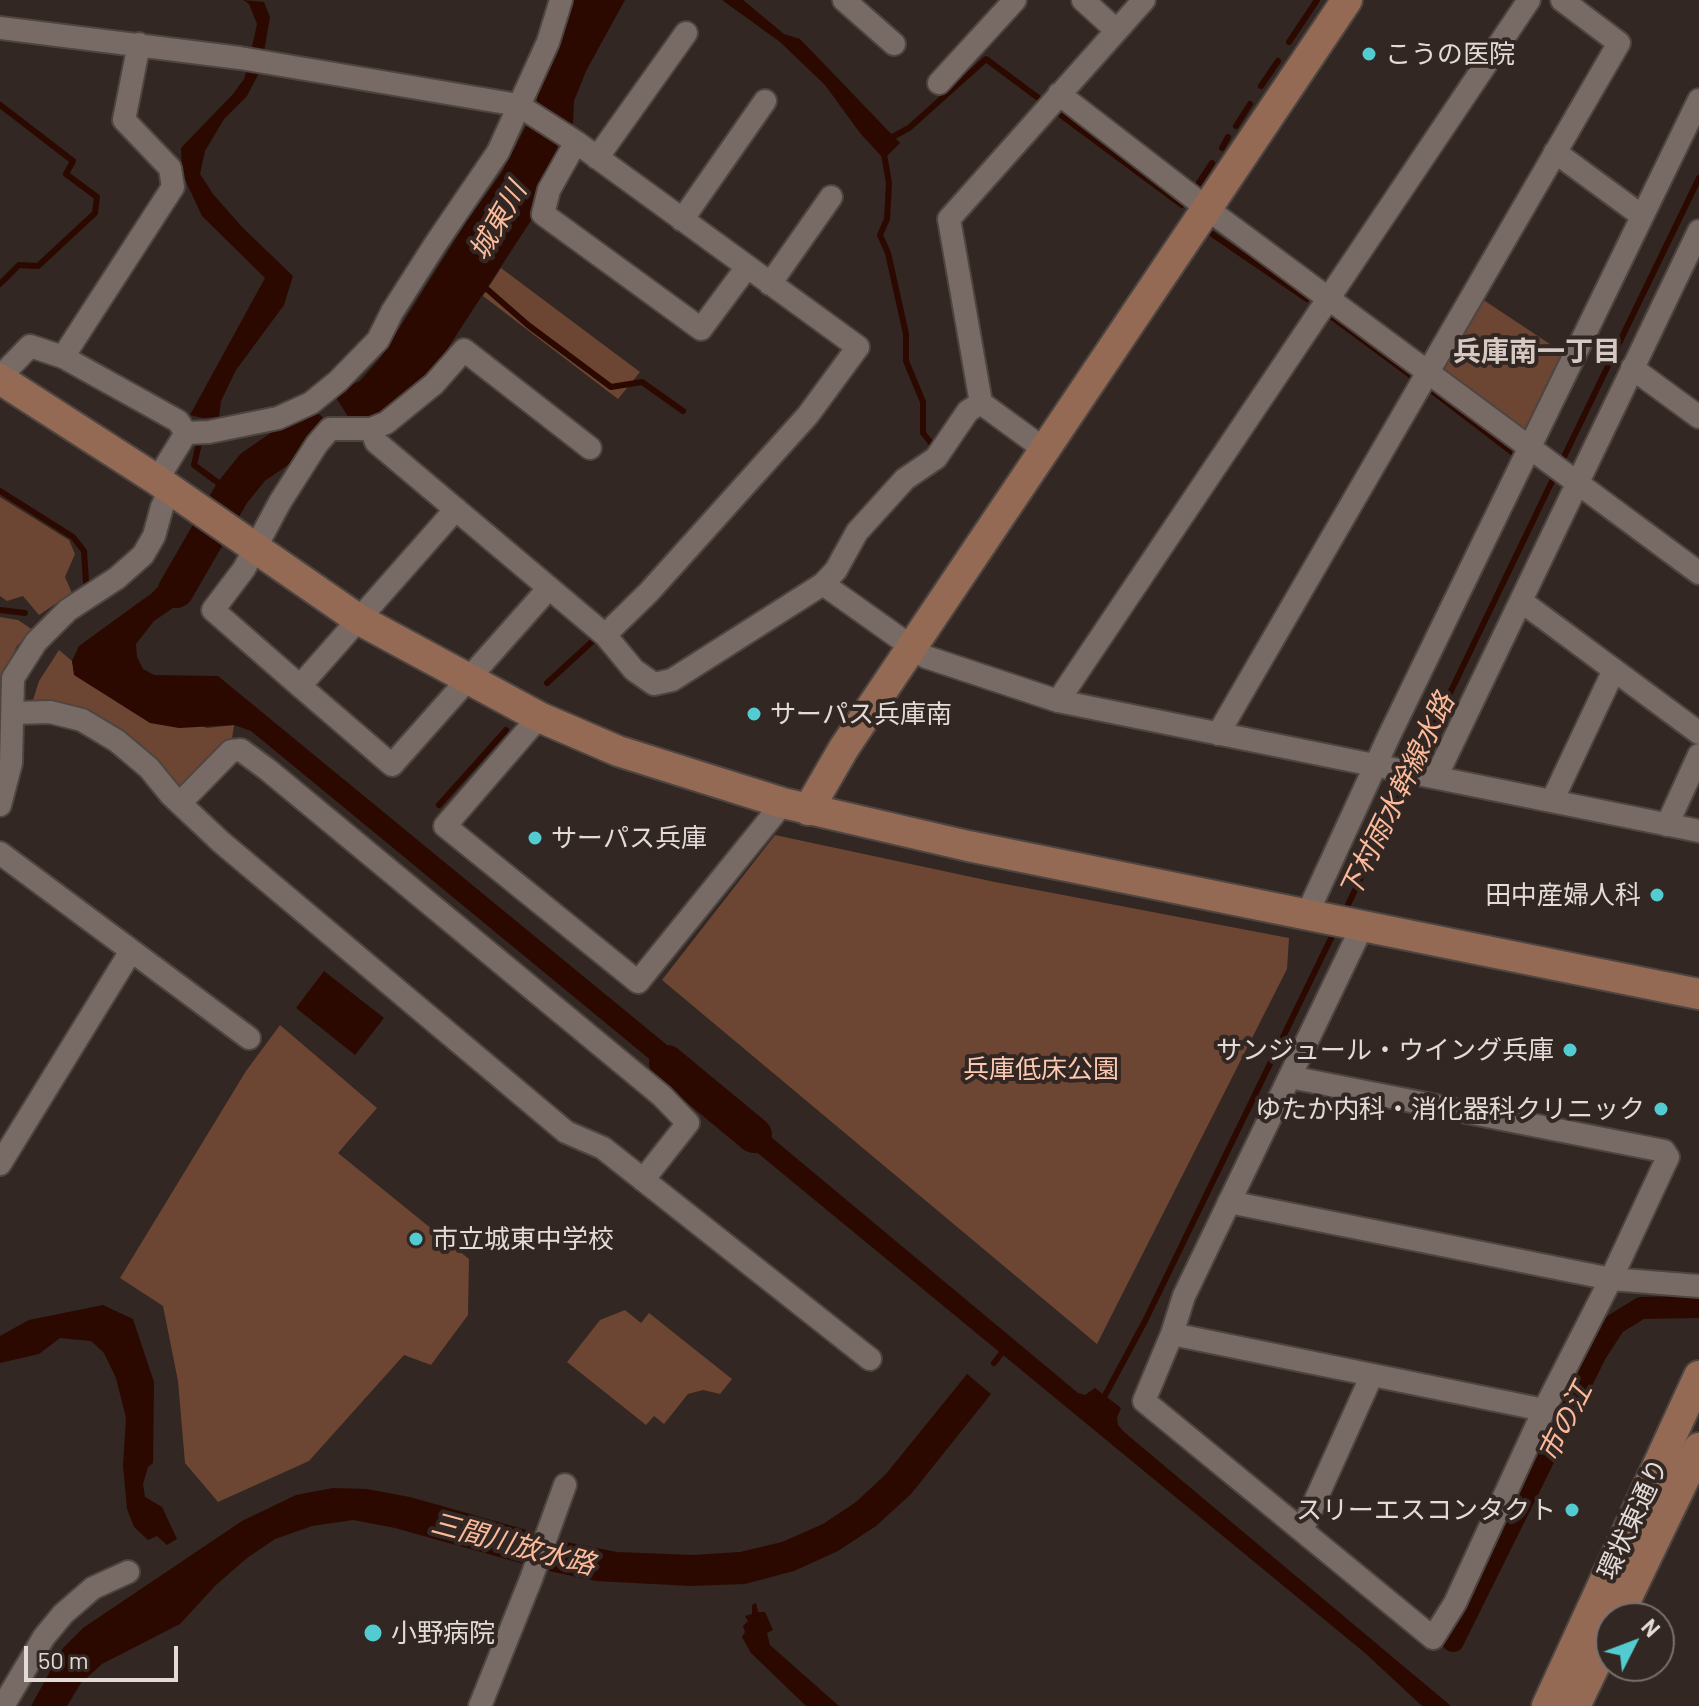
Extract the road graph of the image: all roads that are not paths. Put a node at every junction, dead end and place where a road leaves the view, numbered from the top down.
1 (561, 0) edge
2 (844, 0) edge
3 (1015, 0) edge
4 (1083, 0) edge
5 (1144, 0) edge
6 (1347, 0) edge
7 (1529, 0) edge
8 (1562, 0) edge
9 (0, 28) edge
10 (1116, 30) junction
11 (686, 33) dead end
12 (139, 44) junction
13 (894, 44) dead end
14 (939, 83) dead end
15 (1059, 94) junction
16 (1699, 100) edge
17 (765, 101) dead end
18 (522, 106) junction
19 (573, 140) junction
20 (1555, 152) junction
21 (597, 158) junction
22 (831, 197) dead end
23 (1207, 208) junction
24 (1642, 216) junction
25 (682, 220) junction
26 (1699, 231) edge
27 (1693, 259) edge
28 (747, 267) junction
29 (770, 284) junction
30 (1327, 297) junction
31 (63, 357) junction
32 (1632, 368) junction
33 (1427, 372) junction
34 (0, 378) edge
35 (311, 403) junction
36 (981, 403) junction
37 (1699, 417) edge
38 (330, 429) junction
39 (371, 429) junction
40 (196, 432) junction
41 (590, 448) dead end
42 (1044, 449) junction
43 (1535, 452) junction
44 (1573, 480) junction
45 (171, 490) junction
46 (456, 509) junction
47 (249, 545) junction
48 (1699, 573) edge
49 (823, 584) junction
50 (549, 588) junction
51 (1521, 601) junction
52 (358, 619) junction
53 (605, 635) junction
54 (912, 647) junction
55 (1614, 670) junction
56 (469, 681) junction
57 (300, 686) junction
58 (1058, 701) junction
59 (13, 713) junction
60 (539, 717) junction
61 (1699, 733) edge
62 (1218, 734) junction
63 (1699, 755) edge
64 (1385, 766) junction
65 (1433, 776) junction
66 (1552, 801) junction
67 (180, 803) junction
68 (0, 805) edge
69 (796, 806) junction
70 (1667, 825) junction
71 (1699, 831) edge
72 (0, 853) edge
73 (1314, 916) junction
74 (1358, 926) junction
75 (131, 951) junction
76 (1699, 994) edge
77 (249, 1038) dead end
78 (1290, 1077) junction
79 (0, 1164) edge
80 (643, 1180) junction
81 (1229, 1202) junction
82 (1611, 1279) junction
83 (1699, 1286) edge
84 (1172, 1334) junction
85 (870, 1359) dead end
86 (1372, 1375) junction
87 (1699, 1376) edge
88 (1544, 1410) junction
89 (1699, 1448) edge
90 (565, 1485) dead end
91 (1302, 1530) junction
92 (128, 1572) dead end
93 (1625, 1602) edge
94 (1595, 1664) edge
95 (3, 1706) edge
96 (480, 1706) edge
97 (1547, 1706) edge
98 (1575, 1706) edge

1 - 18 street
2 - 13 street
3 - 14 street
4 - 10 street
5 - 10 street
6 - 23 street
7 - 30 street
8 - 20 street
9 - 12 street
10 - 15 street
11 - 21 street
12 - 18 street
12 - 31 street
15 - 23 street
15 - 36 street
16 - 24 street
17 - 25 street
18 - 19 street
18 - 35 street
19 - 21 street
19 - 28 street
20 - 24 street
20 - 33 street
21 - 25 street
22 - 29 street
23 - 30 street
23 - 42 street
24 - 43 street
25 - 28 street
26 - 27 street
27 - 32 street
28 - 29 street
29 - 53 street
30 - 33 street
30 - 58 street
31 - 34 street
31 - 40 street
32 - 37 street
32 - 44 street
33 - 43 street
33 - 62 street
34 - 45 street
35 - 38 street
35 - 40 street
36 - 42 street
36 - 49 street
38 - 39 street
38 - 47 street
39 - 41 street
39 - 46 street
40 - 45 street
42 - 54 street
43 - 44 street
43 - 64 street
44 - 48 street
44 - 51 street
45 - 47 street
45 - 59 street
46 - 50 street
46 - 52 street
47 - 52 street
47 - 57 street
49 - 53 street
49 - 54 street
50 - 53 street
50 - 56 street
51 - 55 street
51 - 65 street
52 - 56 street
52 - 57 street
54 - 58 street
54 - 69 street
55 - 61 street
55 - 66 street
56 - 57 street
56 - 60 street
58 - 62 street
59 - 67 street
59 - 68 street
60 - 69 street
60 - 69 street
62 - 64 street
63 - 70 street
64 - 65 street
64 - 73 street
65 - 66 street
66 - 70 street
67 - 80 street
67 - 80 street
69 - 73 street
70 - 71 street
72 - 75 street
73 - 74 street
74 - 76 street
74 - 78 street
75 - 77 street
75 - 79 street
78 - 81 street
78 - 82 street
80 - 85 street
81 - 82 street
81 - 84 street
82 - 83 street
82 - 88 street
84 - 86 street
84 - 91 street
86 - 88 street
86 - 91 street
87 - 97 street, 環状東通り
88 - 91 street
89 - 93 street, 環状東通り
90 - 96 street
92 - 95 street
94 - 98 street

